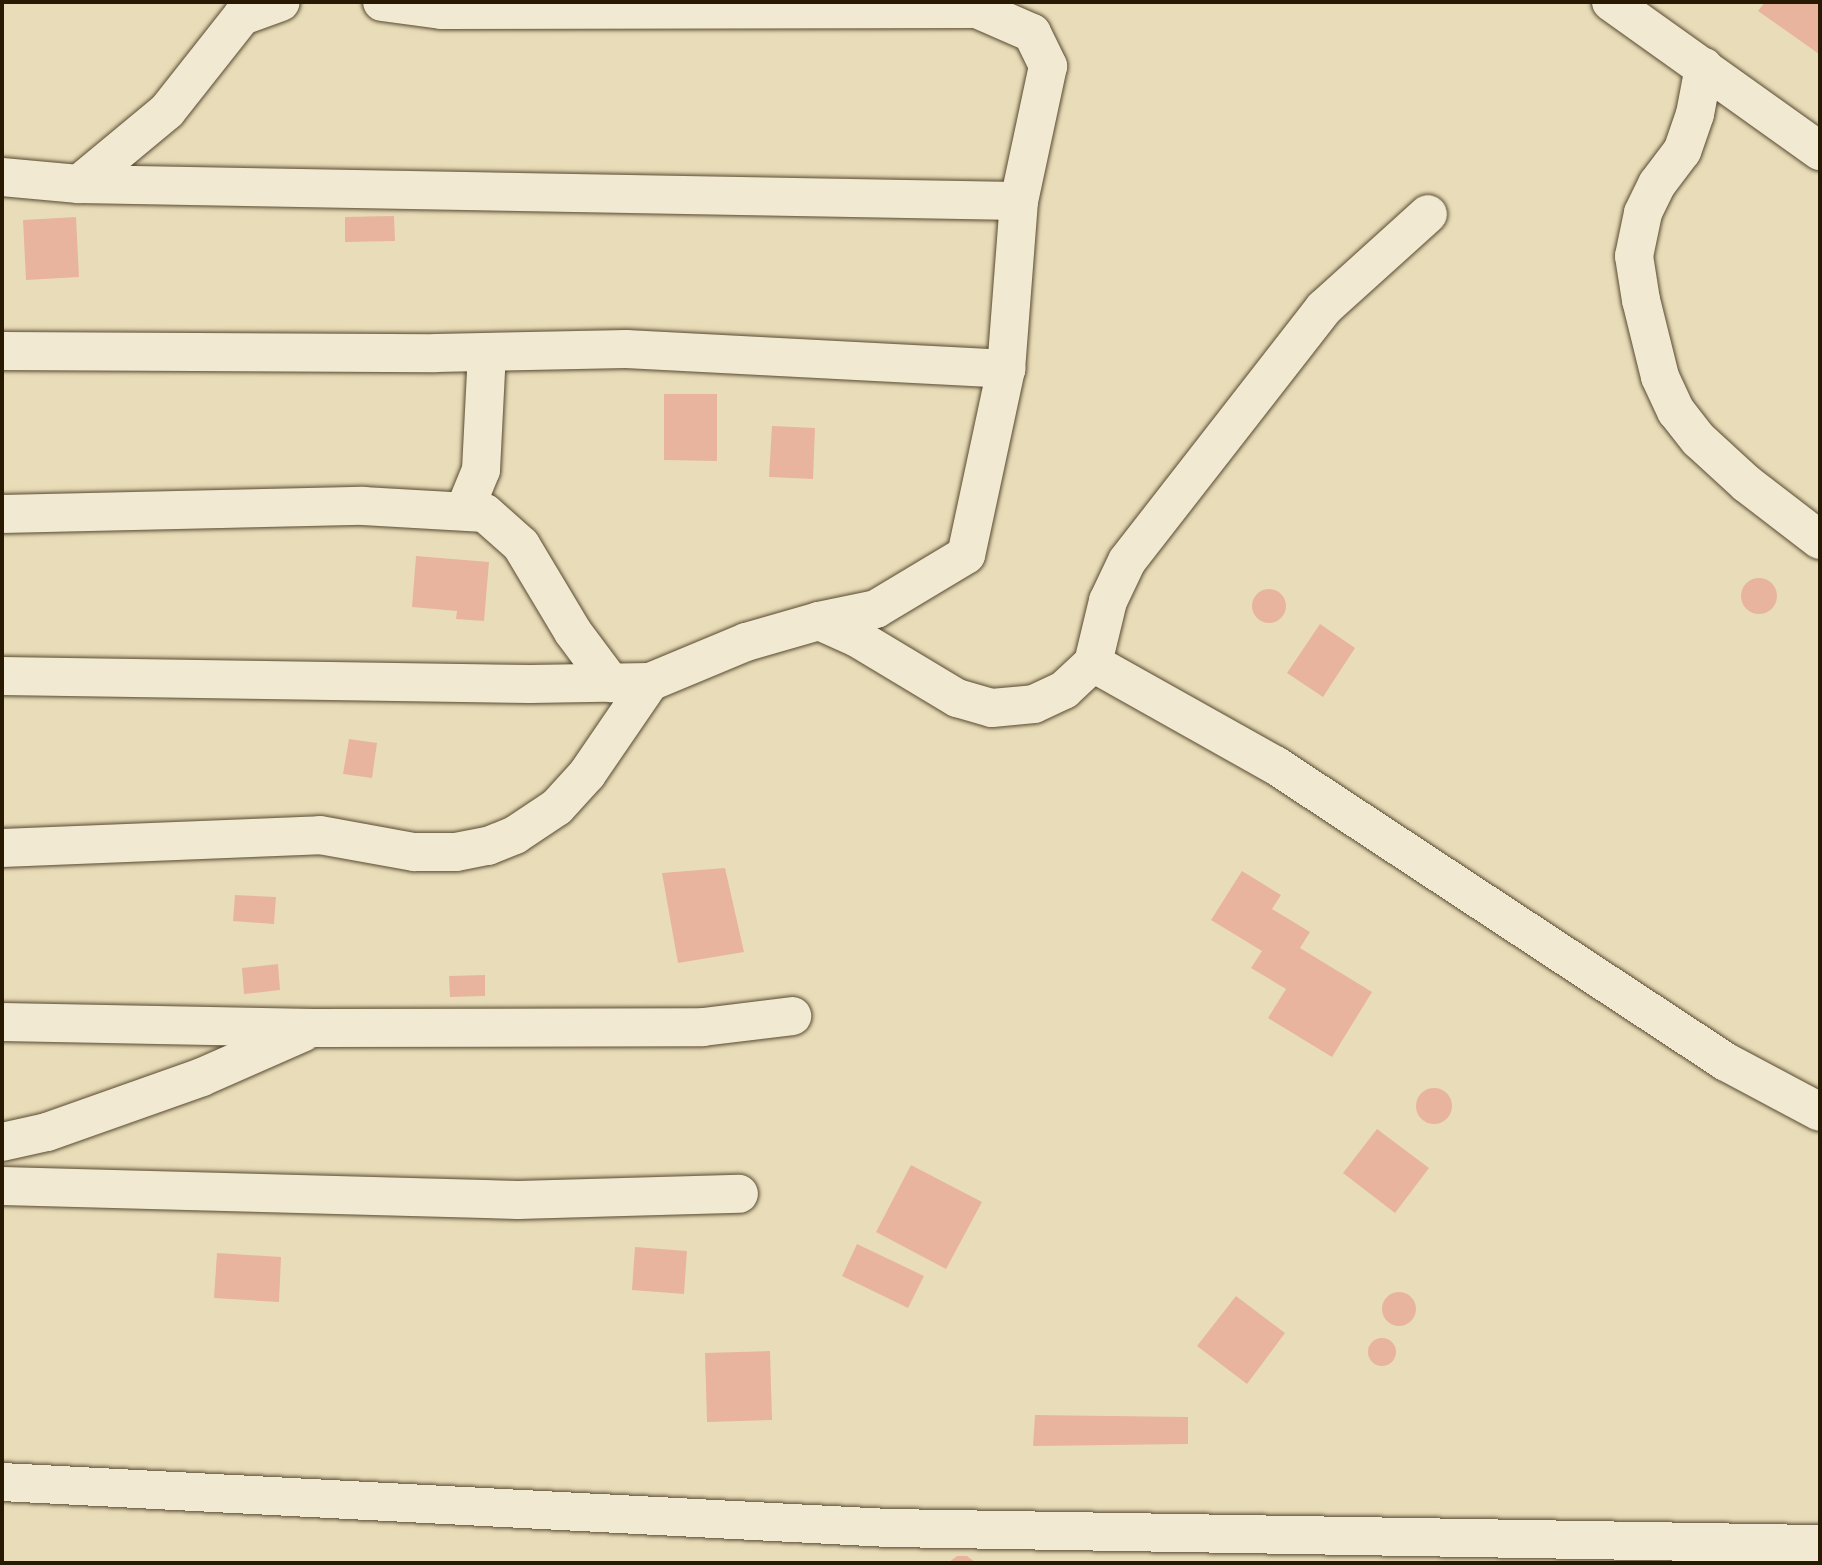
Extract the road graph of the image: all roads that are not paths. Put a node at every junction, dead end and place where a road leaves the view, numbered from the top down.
1 (281, 2) edge
2 (382, 2) edge
3 (1611, 2) edge
4 (240, 9) edge
5 (1704, 67) junction
6 (1820, 151) edge
7 (2, 177) edge
8 (79, 184) junction
9 (1019, 201) junction
10 (1428, 214) dead end
11 (2, 351) edge
12 (487, 352) junction
13 (1006, 369) junction
14 (465, 509) junction
15 (2, 514) edge
16 (1820, 540) edge
17 (819, 621) junction
18 (1093, 663) junction
19 (2, 676) edge
20 (650, 682) junction
21 (611, 683) junction
22 (2, 848) edge
23 (792, 1016) dead end
24 (2, 1022) edge
25 (314, 1028) junction
26 (1820, 1112) edge
27 (2, 1142) edge
28 (2, 1186) edge
29 (739, 1194) dead end
30 (2, 1482) edge
31 (1820, 1544) edge

1 - 4 street
2 - 9 street
3 - 5 street
4 - 8 street
5 - 6 street
5 - 16 street
7 - 8 street
8 - 9 street
9 - 13 street
10 - 18 street
11 - 12 street
12 - 13 street
12 - 14 street
13 - 17 street
14 - 15 street
14 - 21 street
17 - 18 street
17 - 20 street
18 - 26 street
19 - 21 street
20 - 21 street
20 - 22 street
23 - 25 street
24 - 25 street
25 - 27 street
28 - 29 street
30 - 31 street

